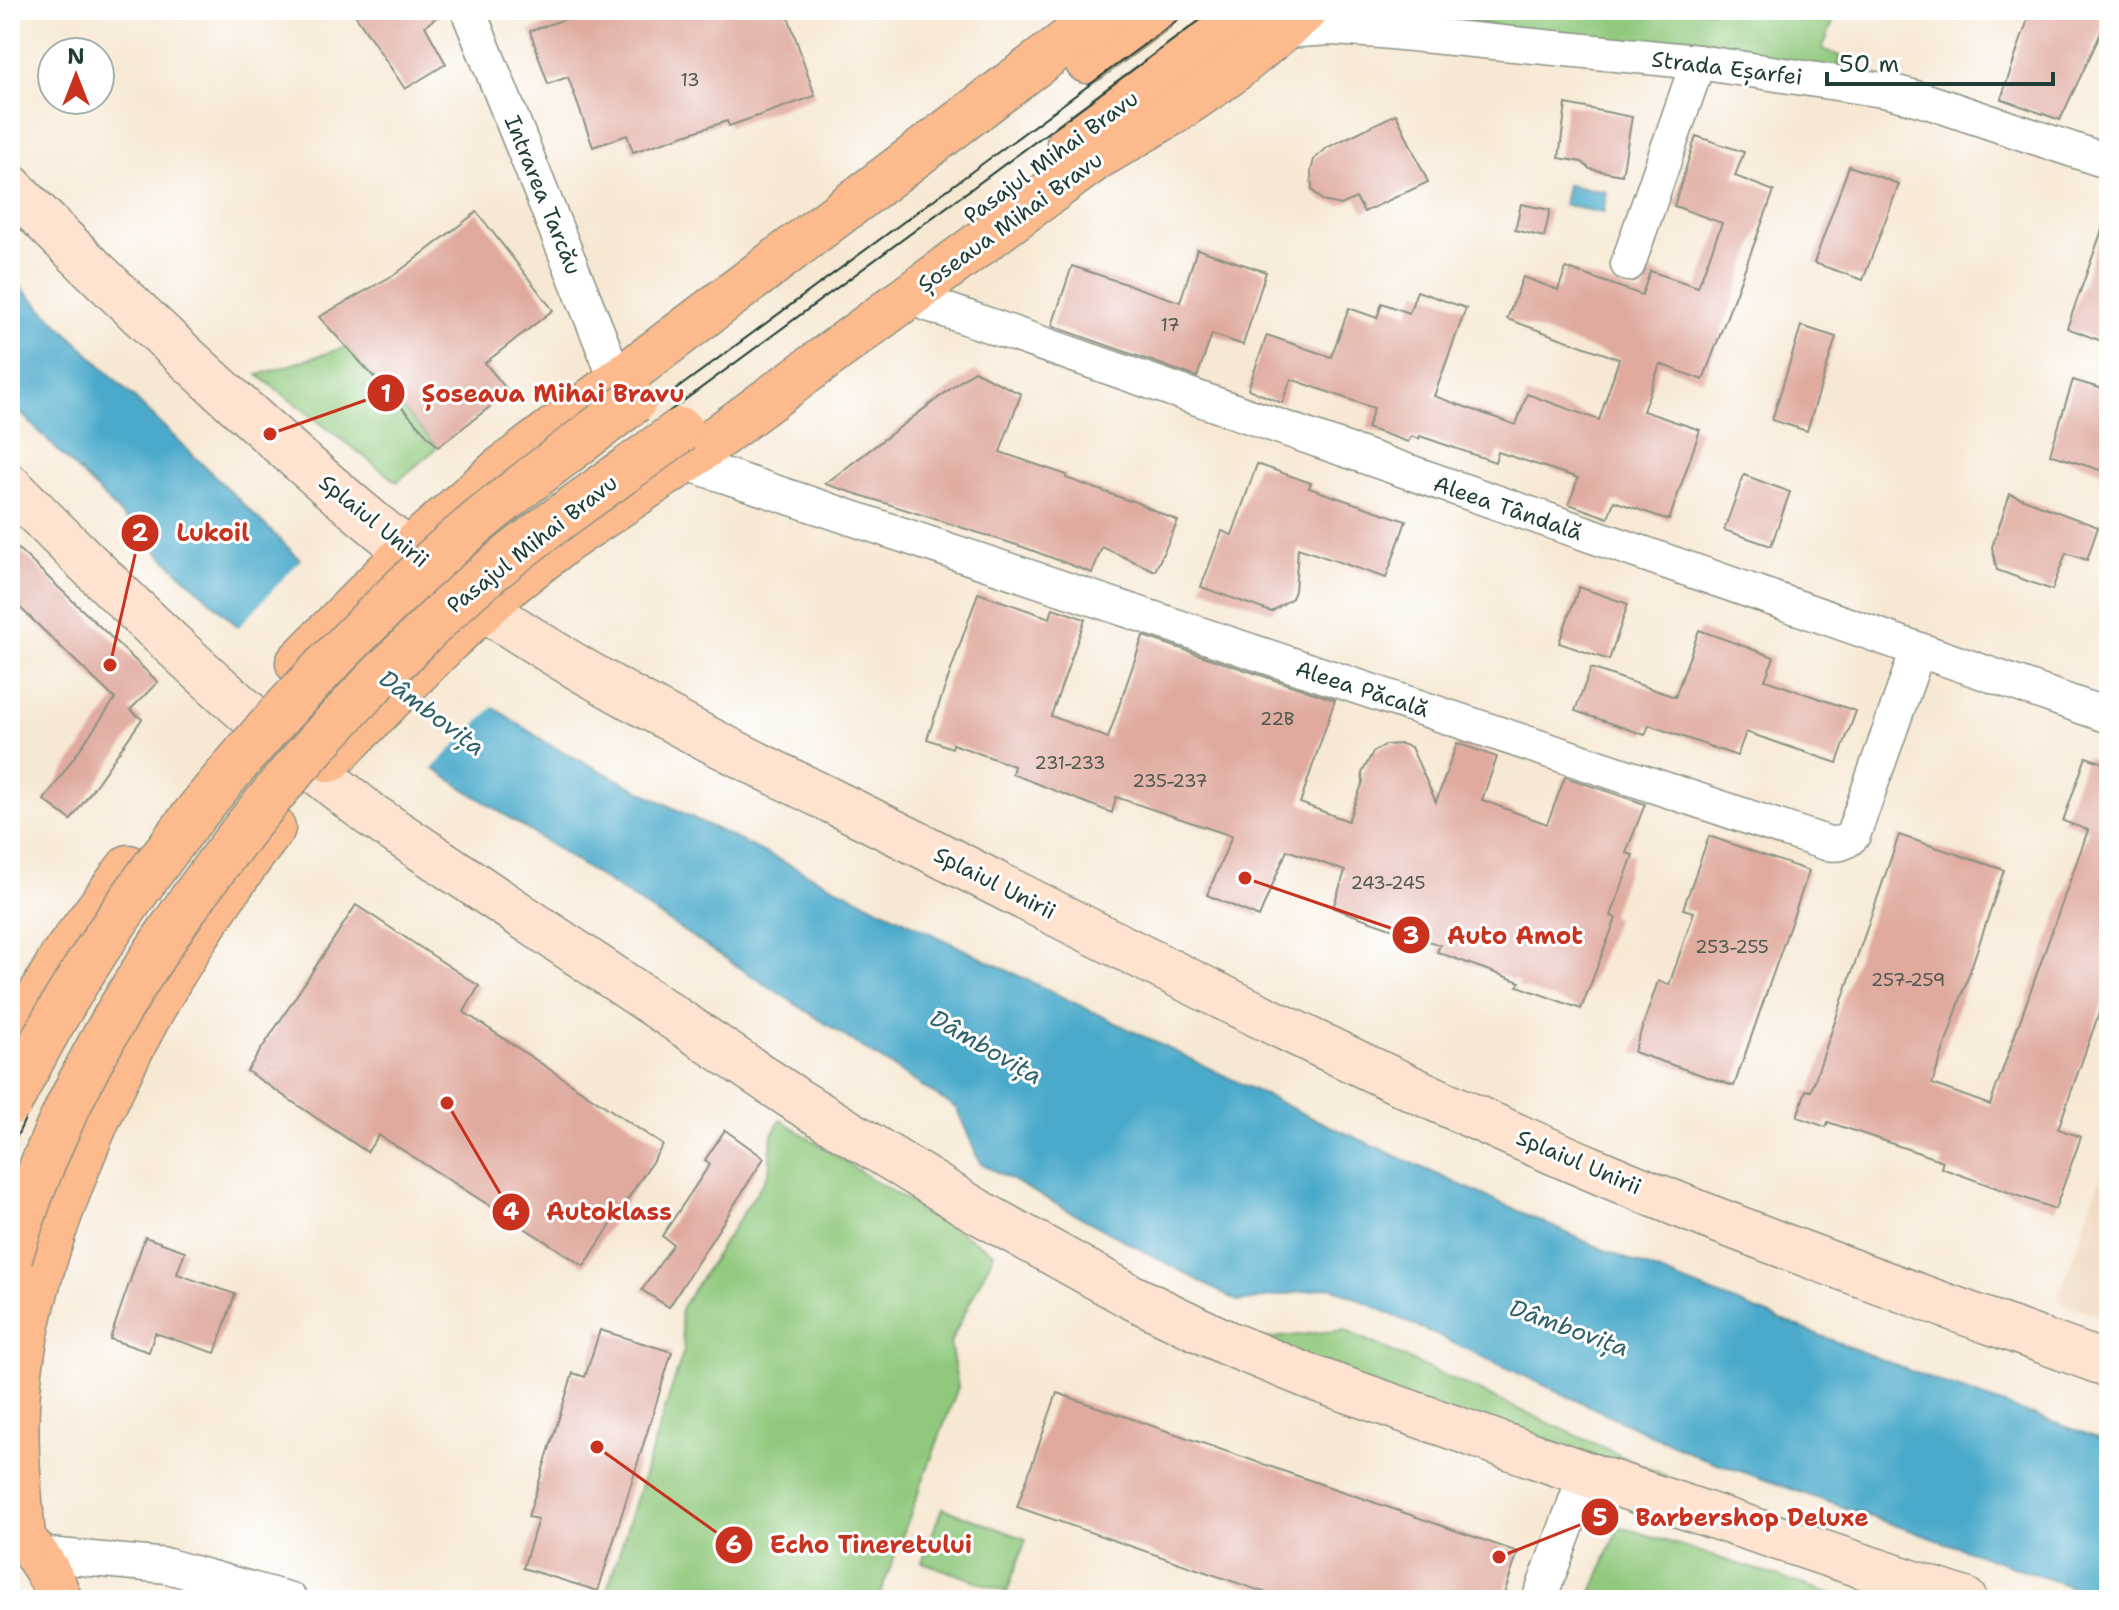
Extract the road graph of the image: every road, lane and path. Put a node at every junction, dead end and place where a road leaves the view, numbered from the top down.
1 (468, 10) edge
2 (1108, 10) edge
3 (1156, 10) edge
4 (1267, 20) edge
5 (1376, 20) edge
6 (1698, 62) junction
7 (2109, 162) edge
8 (10, 186) edge
9 (1628, 264) dead end
10 (908, 297) junction
11 (617, 381) junction
12 (684, 462) junction
13 (10, 486) edge
14 (393, 566) junction
15 (484, 607) junction
16 (1918, 650) junction
17 (2109, 716) edge
18 (251, 717) junction
19 (317, 773) junction
20 (10, 1048) edge
21 (10, 1103) edge
22 (10, 1258) edge
23 (2109, 1365) edge
24 (1586, 1474) junction
25 (23, 1540) edge
26 (60, 1600) edge
27 (290, 1600) edge
28 (1539, 1600) edge
29 (1965, 1600) edge

1 - 11 street, Intrarea Tarcău
2 - 11 main road
3 - 21 main road, bridge
4 - 5 street, Strada Eșarfei
4 - 10 main road, Șoseaua Mihai Bravu
4 - 22 main road, Pasajul Mihai Bravu, bridge
5 - 6 street, Strada Eșarfei
6 - 7 street, Strada Eșarfei
6 - 9 street
8 - 14 main road, Splaiul Unirii
10 - 12 main road, Șoseaua Mihai Bravu
10 - 16 street, Aleea Tândală
11 - 14 main road
12 - 15 main road, Șoseaua Mihai Bravu
12 - 16 street, Aleea Păcală
13 - 18 main road
14 - 15 main road, Splaiul Unirii
14 - 18 main road
15 - 19 main road, Șoseaua Mihai Bravu
15 - 23 main road, Splaiul Unirii
16 - 17 street, Aleea Tândală
18 - 19 main road
18 - 20 main road
19 - 24 main road
19 - 25 main road
24 - 28 street
24 - 29 main road
25 - 26 main road
25 - 27 street

